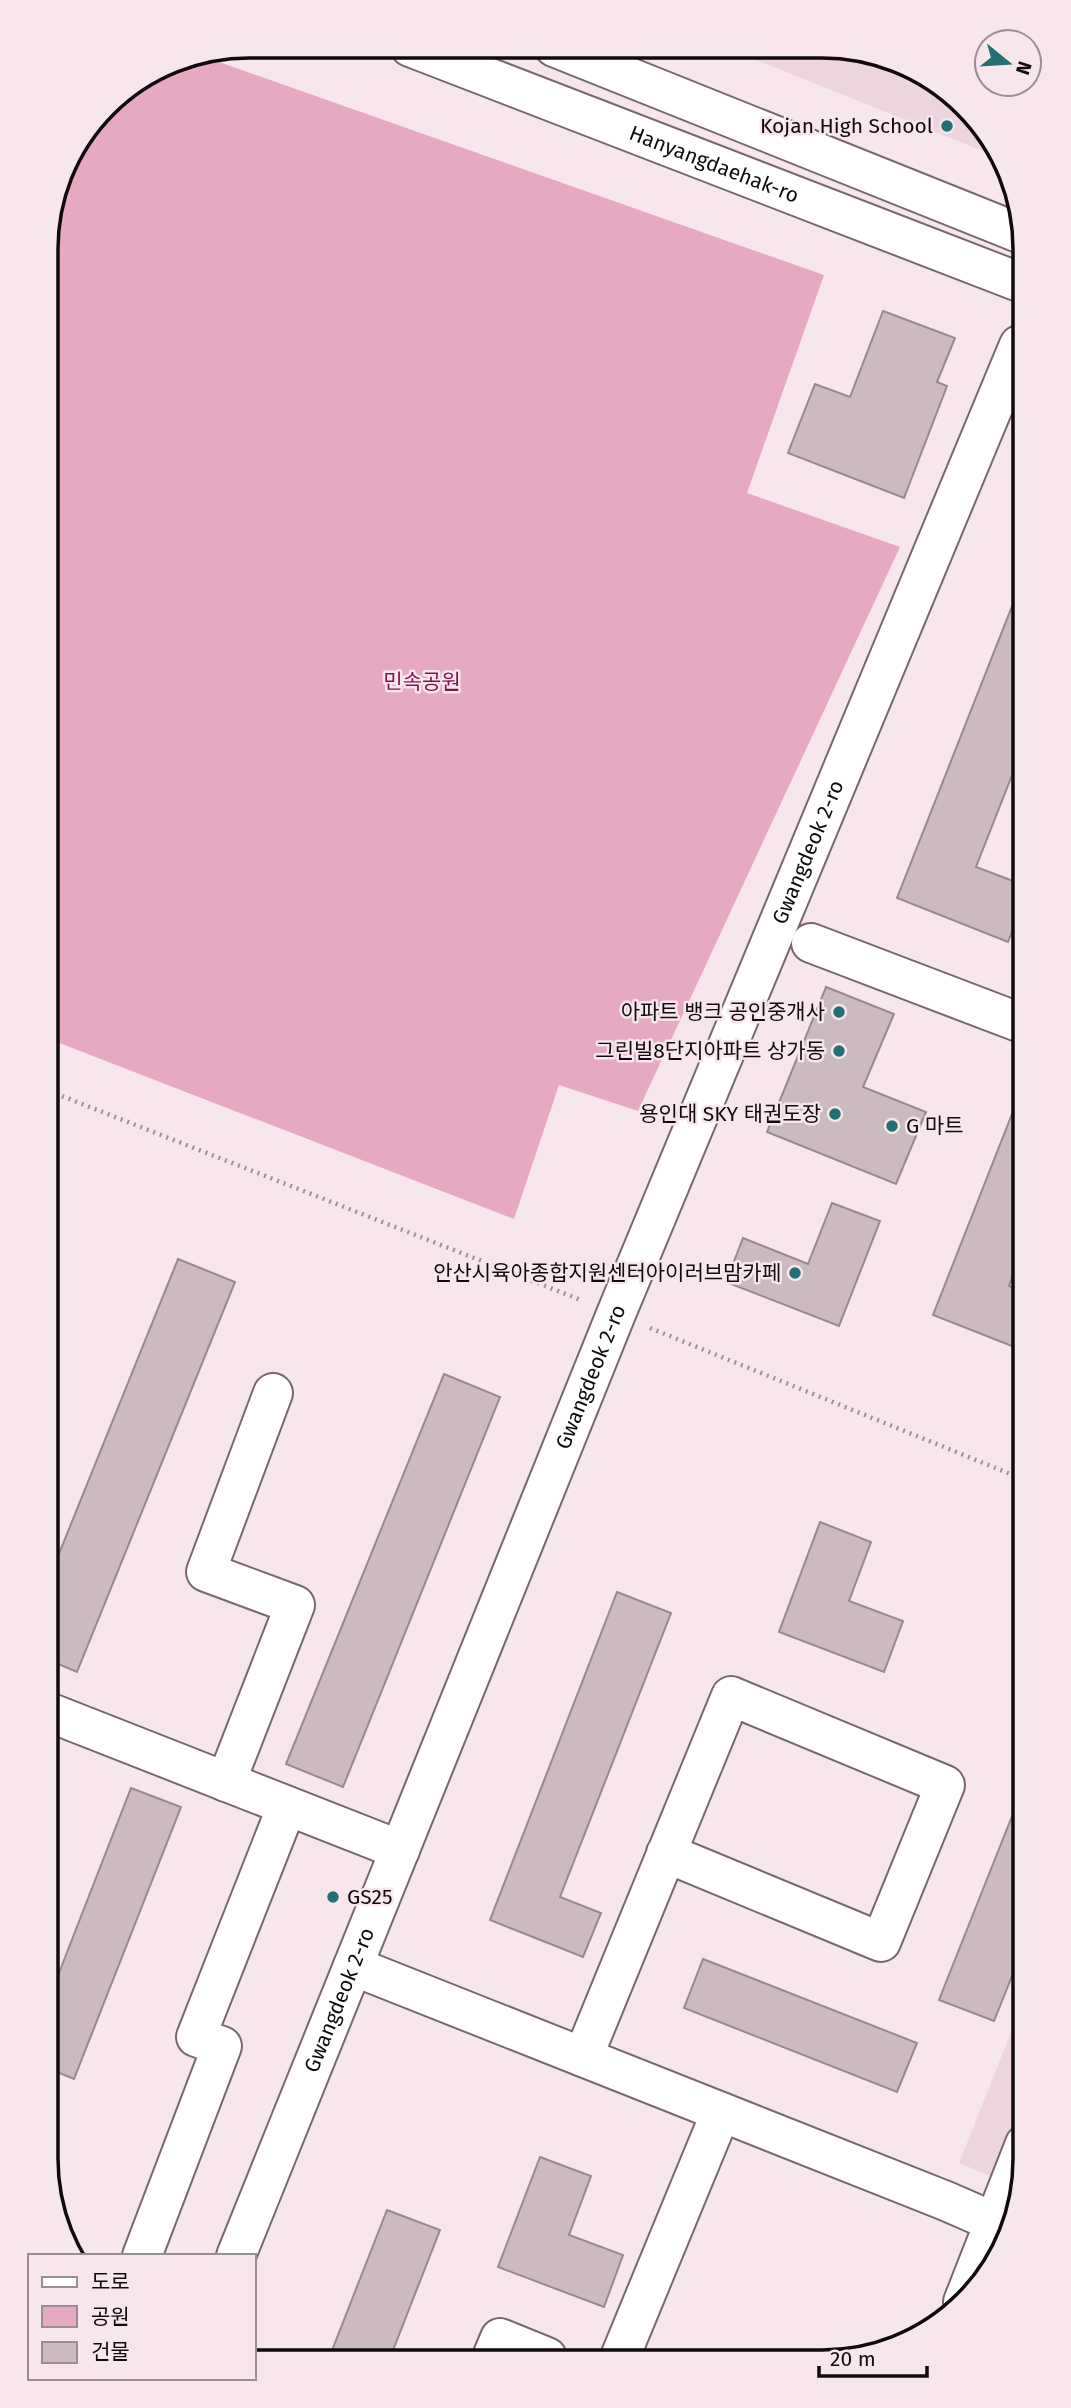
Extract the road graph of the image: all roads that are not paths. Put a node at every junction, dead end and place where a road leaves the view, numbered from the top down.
1 (439, 58) edge
2 (581, 58) edge
3 (1012, 231) edge
4 (1013, 280) edge
5 (1013, 359) edge
6 (811, 943) dead end
7 (1013, 1020) edge
8 (273, 1393) dead end
9 (58, 1716) edge
10 (226, 1782) junction
11 (287, 1806) junction
12 (400, 1850) junction
13 (666, 1853) junction
14 (353, 1966) junction
15 (583, 2057) junction
16 (721, 2112) junction
17 (1012, 2184) edge
18 (997, 2230) edge
19 (143, 2254) edge
20 (237, 2254) edge
21 (979, 2267) edge
22 (495, 2350) edge
23 (530, 2350) edge
24 (623, 2350) edge

1 - 4 street, Hanyangdaehak-ro
2 - 3 street
5 - 12 street, Gwangdeok 2-ro
6 - 7 street
8 - 10 street
9 - 10 street
10 - 11 street
11 - 12 street
11 - 19 street
12 - 14 street, Gwangdeok 2-ro
13 - 13 street
13 - 15 street
14 - 15 street
14 - 20 street, Gwangdeok 2-ro
15 - 16 street
16 - 18 street
16 - 24 street
17 - 18 street
18 - 21 street
22 - 23 street

